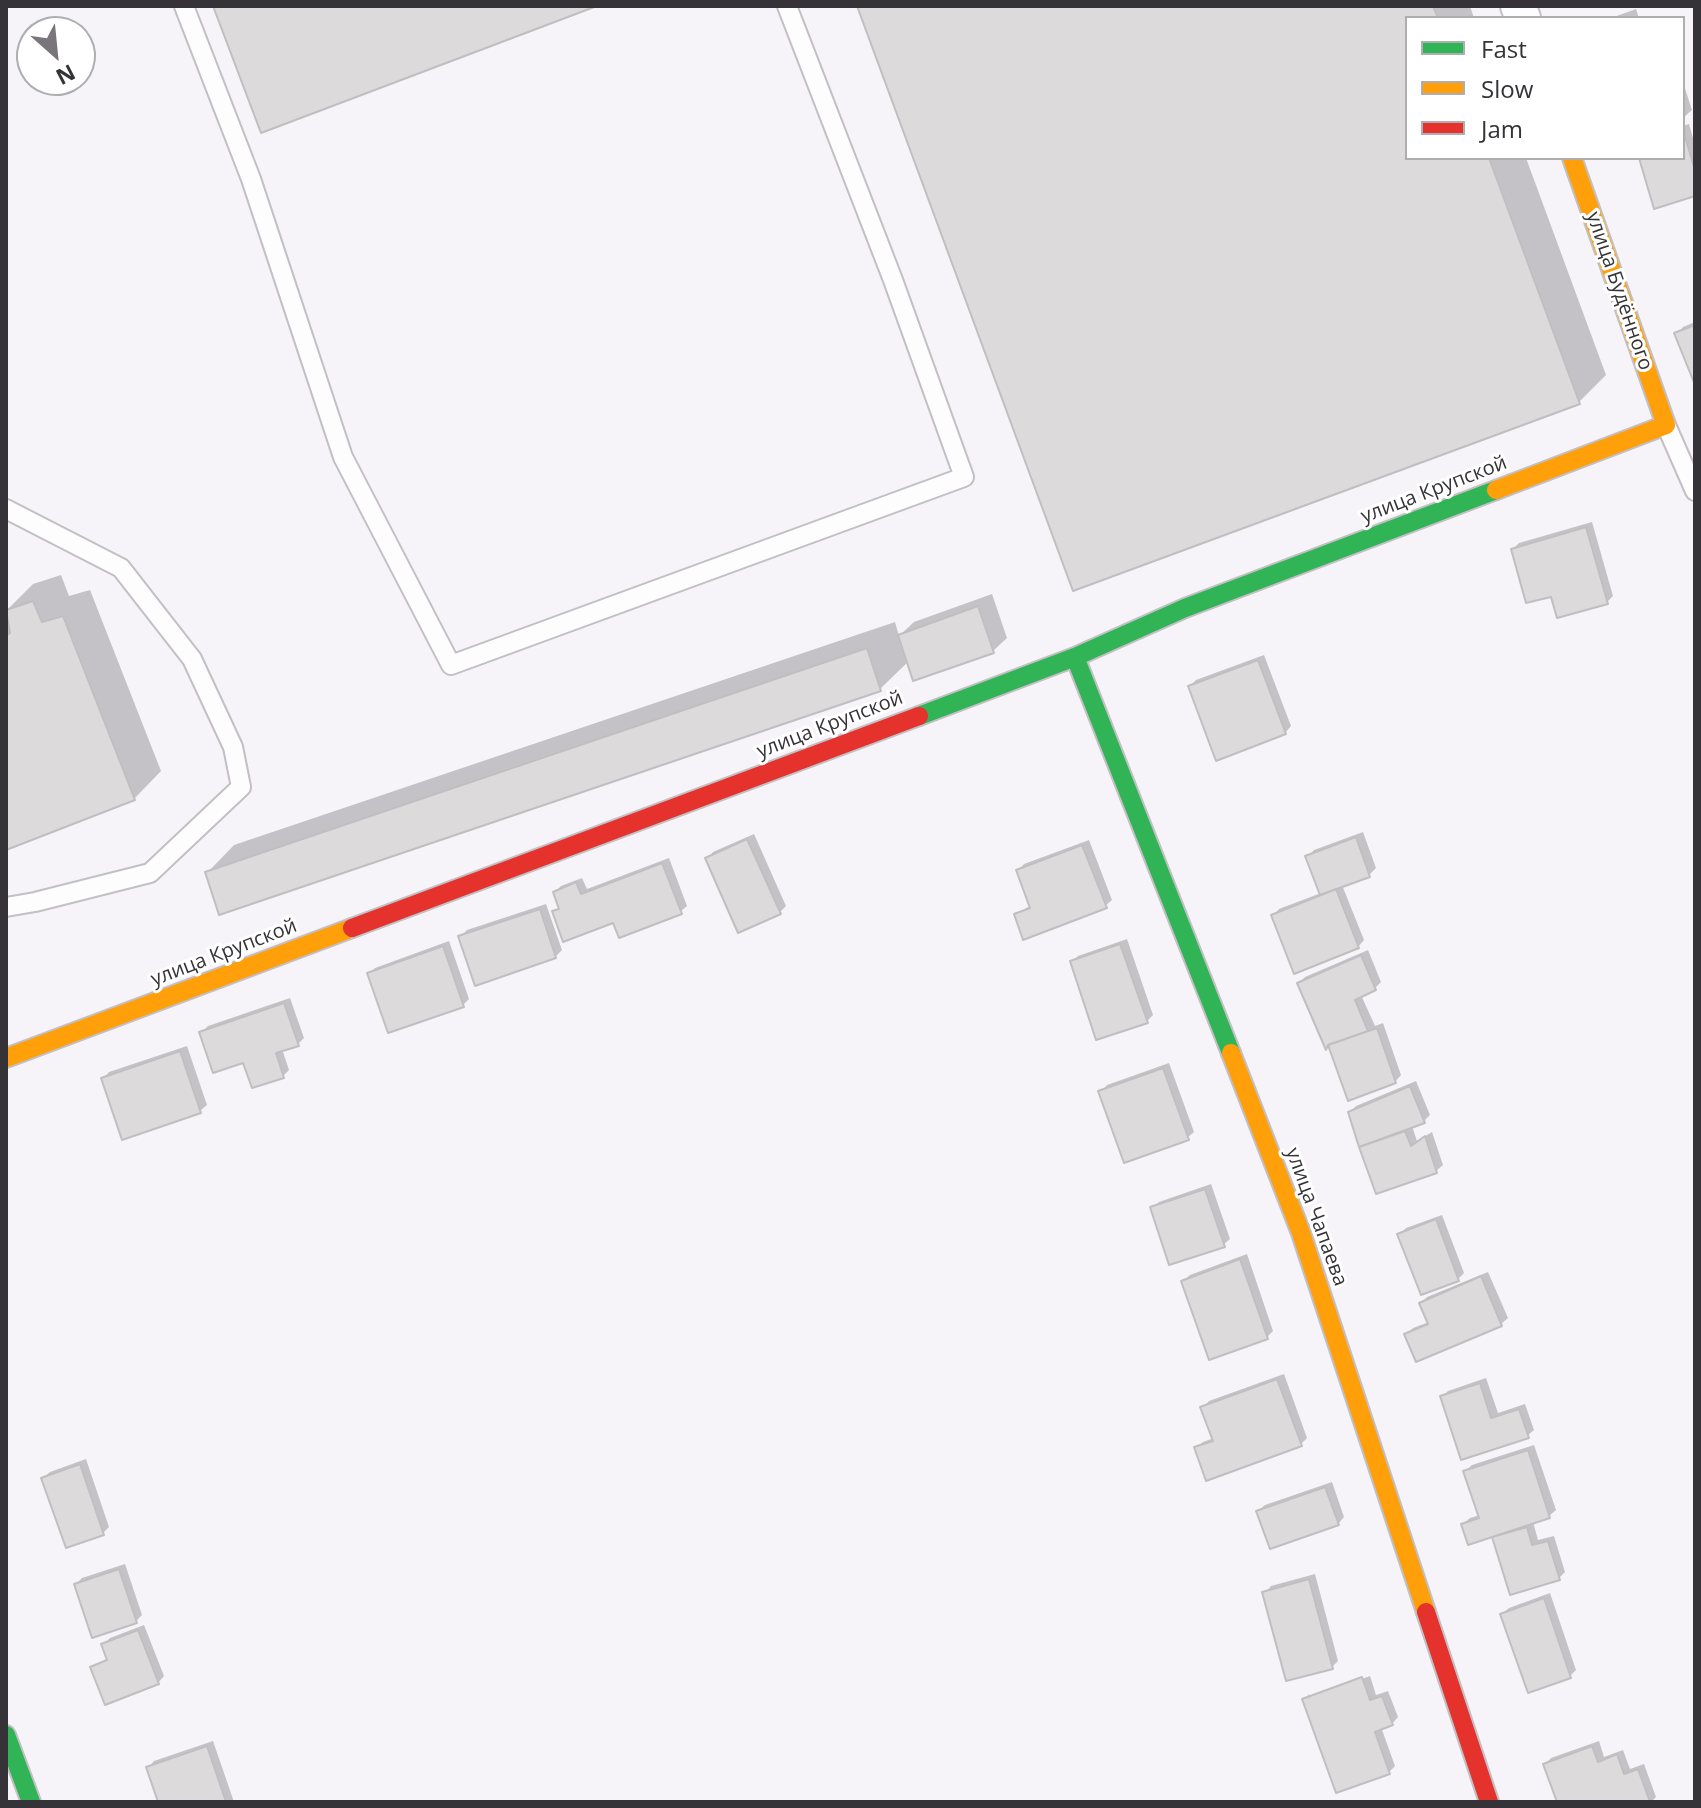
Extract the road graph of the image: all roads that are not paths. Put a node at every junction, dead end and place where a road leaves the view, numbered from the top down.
1 (184, 6) edge
2 (787, 6) edge
3 (1573, 160) edge
4 (1666, 425) junction
5 (1695, 491) edge
6 (6, 509) edge
7 (1075, 657) junction
8 (6, 907) edge
9 (6, 1058) edge
10 (6, 1735) edge
11 (31, 1802) edge
12 (1489, 1802) edge

1 - 2 lane
3 - 4 street, улица Будённого
4 - 5 lane
4 - 7 street, улица Крупской
6 - 8 lane
7 - 9 street, улица Крупской
7 - 12 street, улица Чапаева
10 - 11 street

